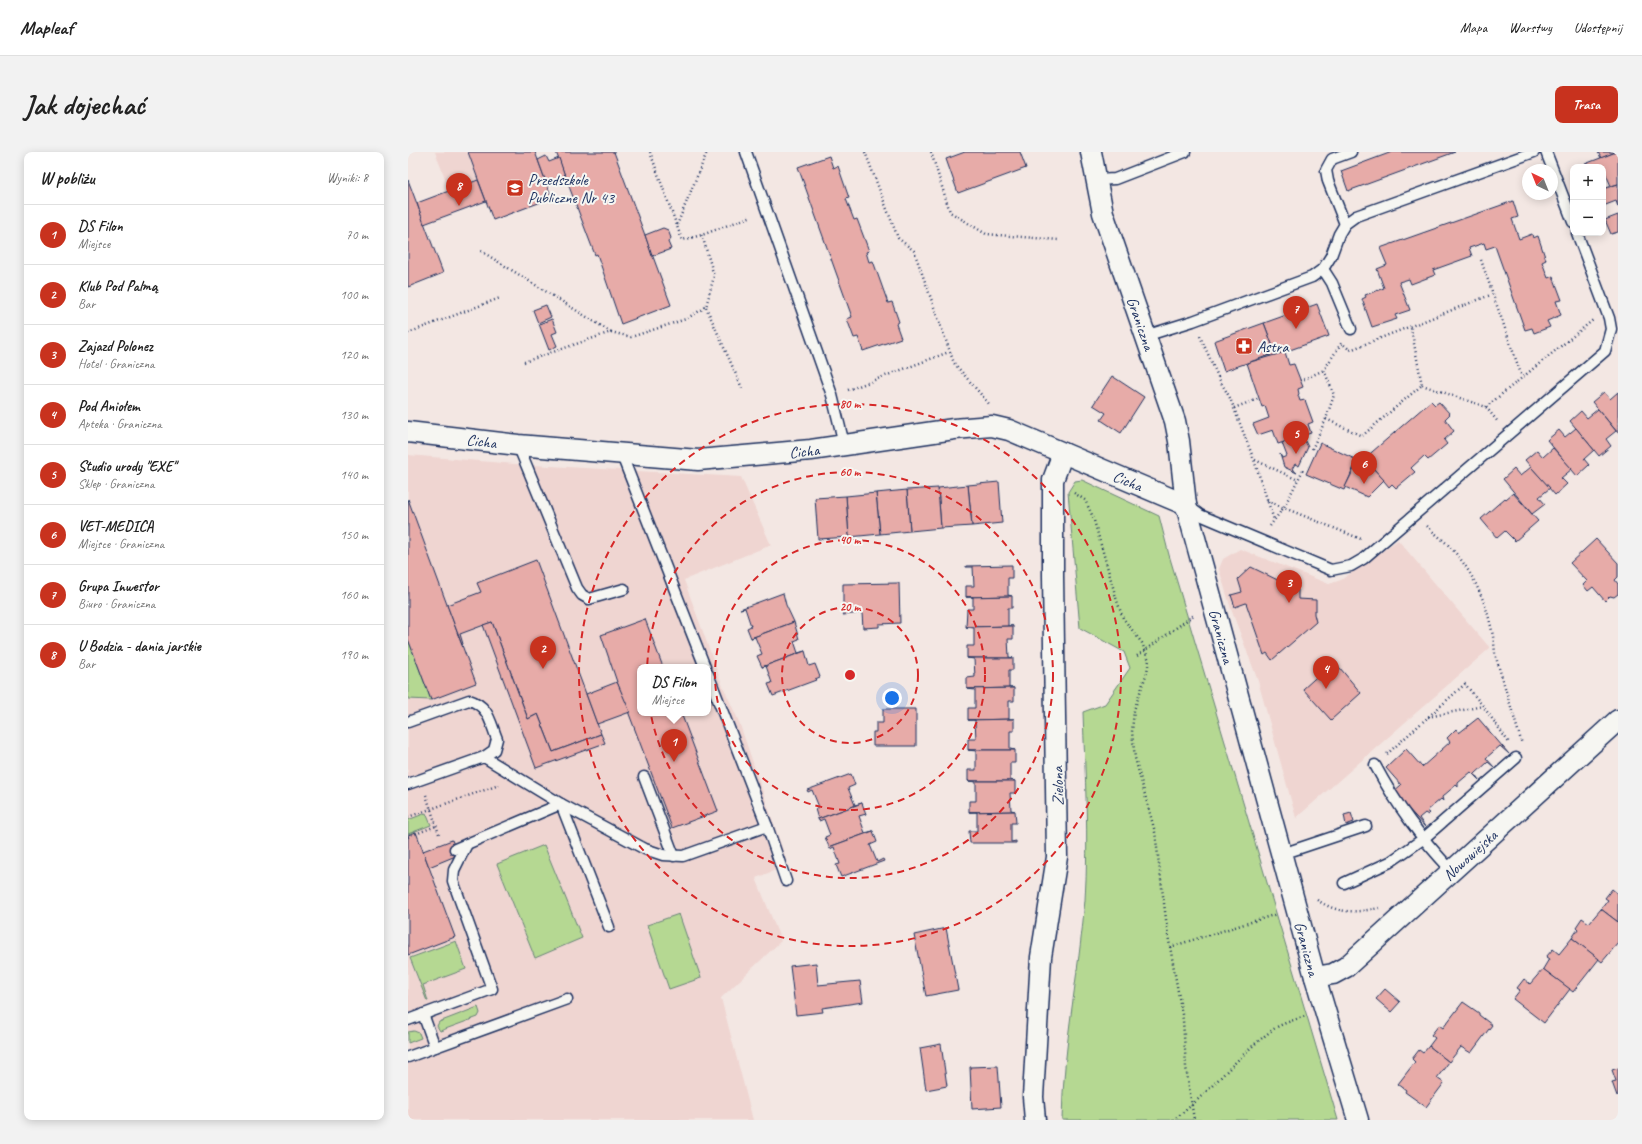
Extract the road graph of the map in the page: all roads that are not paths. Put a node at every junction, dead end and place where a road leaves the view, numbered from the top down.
1 (746, 152) edge
2 (1091, 152) edge
3 (1185, 152) edge
4 (1351, 152) edge
5 (1534, 152) edge
6 (1546, 152) edge
7 (1096, 180) junction
8 (1570, 214) edge
9 (1345, 224) junction
10 (1578, 236) edge
11 (1323, 269) junction
12 (1351, 329) road end
13 (1145, 336) junction
14 (408, 432) edge
15 (844, 444) junction
16 (518, 445) junction
17 (621, 452) junction
18 (1063, 453) junction
19 (1186, 505) junction
20 (624, 589) dead end
21 (704, 664) edge
22 (711, 682) edge
23 (1617, 721) edge
24 (408, 722) edge
25 (484, 757) junction
26 (1516, 758) road end
27 (1375, 765) road end
28 (644, 777) dead end
29 (408, 784) edge
30 (561, 804) junction
31 (767, 826) junction
32 (1366, 826) dead end
33 (1423, 839) junction
34 (467, 844) junction
35 (455, 849) dead end
36 (1282, 854) junction
37 (674, 856) junction
38 (1452, 871) junction
39 (786, 881) dead end
40 (1344, 883) dead end
41 (609, 927) dead end
42 (1315, 977) junction
43 (567, 998) dead end
44 (423, 1014) junction
45 (408, 1020) edge
46 (436, 1047) junction
47 (408, 1057) edge
48 (1035, 1120) edge
49 (1358, 1120) edge

1 - 15 lane
2 - 7 street, Graniczna
3 - 7 lane
4 - 9 lane
5 - 9 lane
6 - 8 lane
7 - 13 street, Graniczna
9 - 11 lane
10 - 19 lane
11 - 12 lane
11 - 13 lane
13 - 19 street, Graniczna
14 - 16 street, Cicha
15 - 17 street, Cicha
15 - 18 street, Cicha
16 - 17 street, Cicha
16 - 20 lane
17 - 21 lane
18 - 19 street, Cicha
18 - 48 street, Zielona
19 - 36 street, Graniczna
22 - 31 lane
23 - 38 street, Nowowiejska
24 - 25 lane
25 - 29 lane
25 - 30 lane
26 - 33 lane
27 - 33 lane
28 - 37 lane
30 - 34 lane
30 - 37 lane
30 - 41 lane
31 - 37 lane
31 - 39 lane
32 - 36 lane
33 - 38 lane
33 - 40 lane
34 - 35 lane
34 - 44 lane
36 - 42 street, Graniczna
38 - 42 street, Nowowiejska
42 - 49 street, Graniczna
43 - 46 lane
44 - 45 lane
44 - 46 lane
46 - 47 lane

